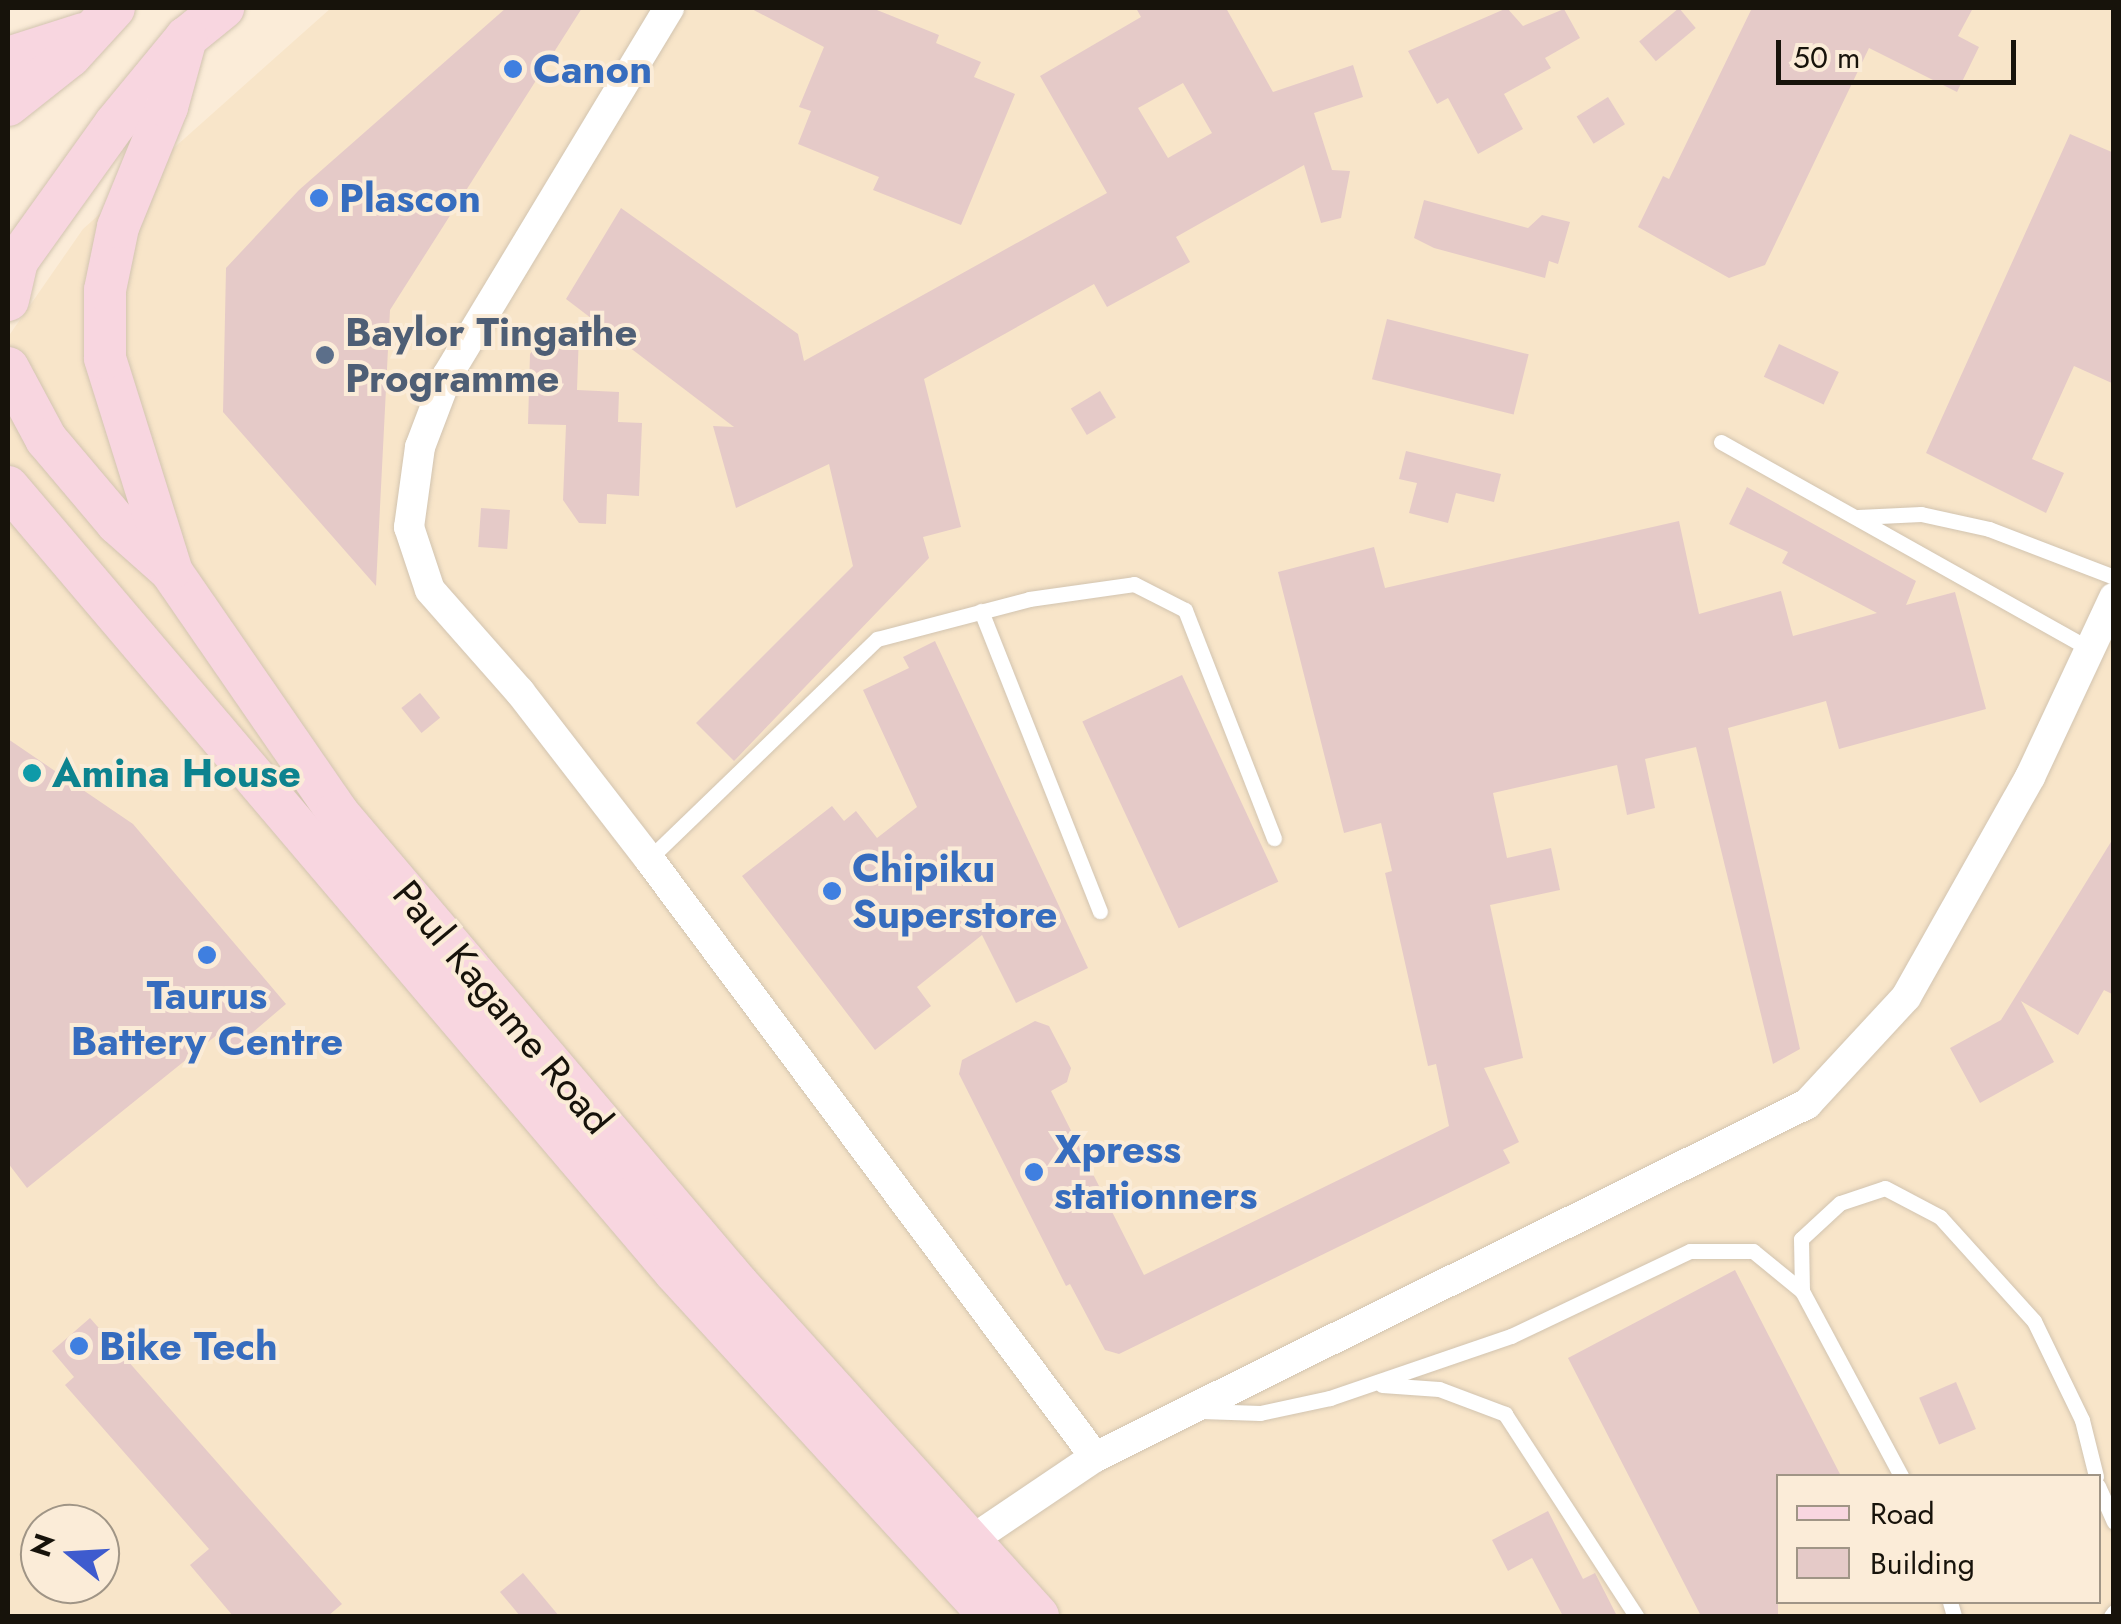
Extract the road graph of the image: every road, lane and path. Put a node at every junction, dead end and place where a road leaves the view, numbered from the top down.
1 (222, 8) edge
2 (669, 8) edge
3 (103, 20) edge
4 (186, 38) junction
5 (8, 58) edge
6 (8, 105) edge
7 (8, 300) edge
8 (8, 368) edge
9 (1721, 442) dead end
10 (8, 487) edge
11 (1855, 518) junction
12 (171, 570) junction
13 (2114, 576) edge
14 (2114, 598) edge
15 (981, 611) junction
16 (2090, 650) junction
17 (1274, 838) dead end
18 (649, 859) junction
19 (1100, 911) dead end
20 (1802, 1291) junction
21 (1373, 1384) junction
22 (1188, 1411) junction
23 (1095, 1457) junction
24 (1900, 1474) edge
25 (2096, 1474) edge
26 (2103, 1491) edge
27 (2114, 1522) edge
28 (954, 1552) junction
29 (990, 1616) edge
30 (1038, 1616) edge
31 (1636, 1616) edge

1 - 4 main road
2 - 18 street
3 - 5 main road
3 - 6 main road
4 - 7 main road
4 - 12 main road
8 - 12 main road, Paul Kagame Road
9 - 11 lane
10 - 28 main road
11 - 13 lane
11 - 16 lane
12 - 28 main road, Paul Kagame Road
14 - 16 street
15 - 17 lane
15 - 18 lane
15 - 19 lane
16 - 22 street
18 - 23 street
20 - 21 lane
20 - 24 lane
20 - 25 lane
21 - 22 lane
21 - 31 lane
22 - 23 street
23 - 28 street
26 - 27 lane
28 - 29 main road
28 - 30 main road, Paul Kagame Road

